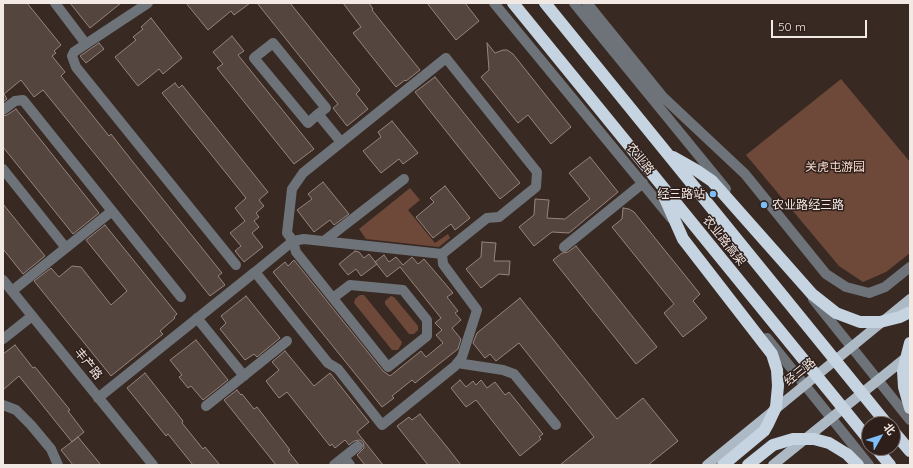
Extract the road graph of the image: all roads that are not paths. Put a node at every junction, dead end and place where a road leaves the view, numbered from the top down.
1 (55, 3) edge
2 (148, 3) edge
3 (494, 3) edge
4 (513, 3) edge
5 (545, 3) edge
6 (574, 3) edge
7 (587, 3) edge
8 (86, 44) junction
9 (3, 110) edge
10 (318, 114) junction
11 (341, 142) junction
12 (667, 154) junction
13 (3, 169) edge
14 (404, 179) dead end
15 (656, 179) junction
16 (643, 183) junction
17 (112, 211) junction
18 (293, 241) junction
19 (324, 241) junction
20 (564, 247) dead end
21 (66, 248) junction
22 (442, 254) junction
23 (236, 265) dead end
24 (910, 268) edge
25 (255, 272) junction
26 (3, 280) edge
27 (12, 291) junction
28 (181, 298) dead end
29 (333, 298) junction
30 (910, 300) edge
31 (910, 312) edge
32 (32, 316) junction
33 (197, 318) junction
34 (3, 339) edge
35 (287, 341) dead end
36 (910, 343) edge
37 (852, 347) junction
38 (910, 354) edge
39 (457, 363) junction
40 (244, 376) junction
41 (878, 380) junction
42 (805, 385) junction
43 (98, 398) junction
44 (3, 405) edge
45 (206, 406) dead end
46 (910, 408) edge
47 (881, 416) edge
48 (831, 418) junction
49 (910, 420) edge
50 (556, 425) dead end
51 (861, 430) edge
52 (901, 440) edge
53 (358, 446) dead end
54 (910, 451) edge
55 (883, 456) edge
56 (347, 461) edge
57 (58, 465) edge
58 (153, 465) edge
59 (334, 465) edge
60 (707, 465) edge
61 (723, 465) edge
62 (748, 465) edge
63 (773, 465) edge
64 (858, 465) edge
65 (869, 465) edge
66 (890, 465) edge

1 - 8 street
2 - 8 street
3 - 16 street, 农业路
4 - 15 highway, 农业路高架, bridge
5 - 12 highway, 农业路高架, bridge
6 - 37 street
7 - 24 street
8 - 23 street
9 - 17 street
10 - 10 street
10 - 11 street
11 - 18 street
11 - 22 street
12 - 31 highway, bridge
12 - 47 highway, 农业路高架, bridge
13 - 21 street
14 - 19 street
15 - 51 highway, 农业路高架, bridge
15 - 61 highway, bridge
16 - 20 street
16 - 42 street, 农业路
17 - 21 street
17 - 28 street
18 - 19 street
18 - 25 street
18 - 29 street
19 - 22 street
21 - 27 street
22 - 39 street
25 - 33 street
25 - 39 street
26 - 27 street, 丰产路
27 - 32 street, 丰产路
29 - 29 street
30 - 37 main road, 经三路
32 - 34 street
32 - 43 street, 丰产路
33 - 40 street
33 - 43 street
35 - 40 street
36 - 46 highway, bridge
37 - 41 street
37 - 42 main road, 经三路
38 - 41 main road
39 - 50 street
40 - 45 street
41 - 48 main road
41 - 49 street
42 - 48 street, 农业路
42 - 60 main road, 经三路
43 - 58 street, 丰产路
44 - 57 street
48 - 63 main road
48 - 65 street, 农业路
52 - 54 highway
53 - 56 street
55 - 66 highway
56 - 59 street
62 - 64 highway, bridge

